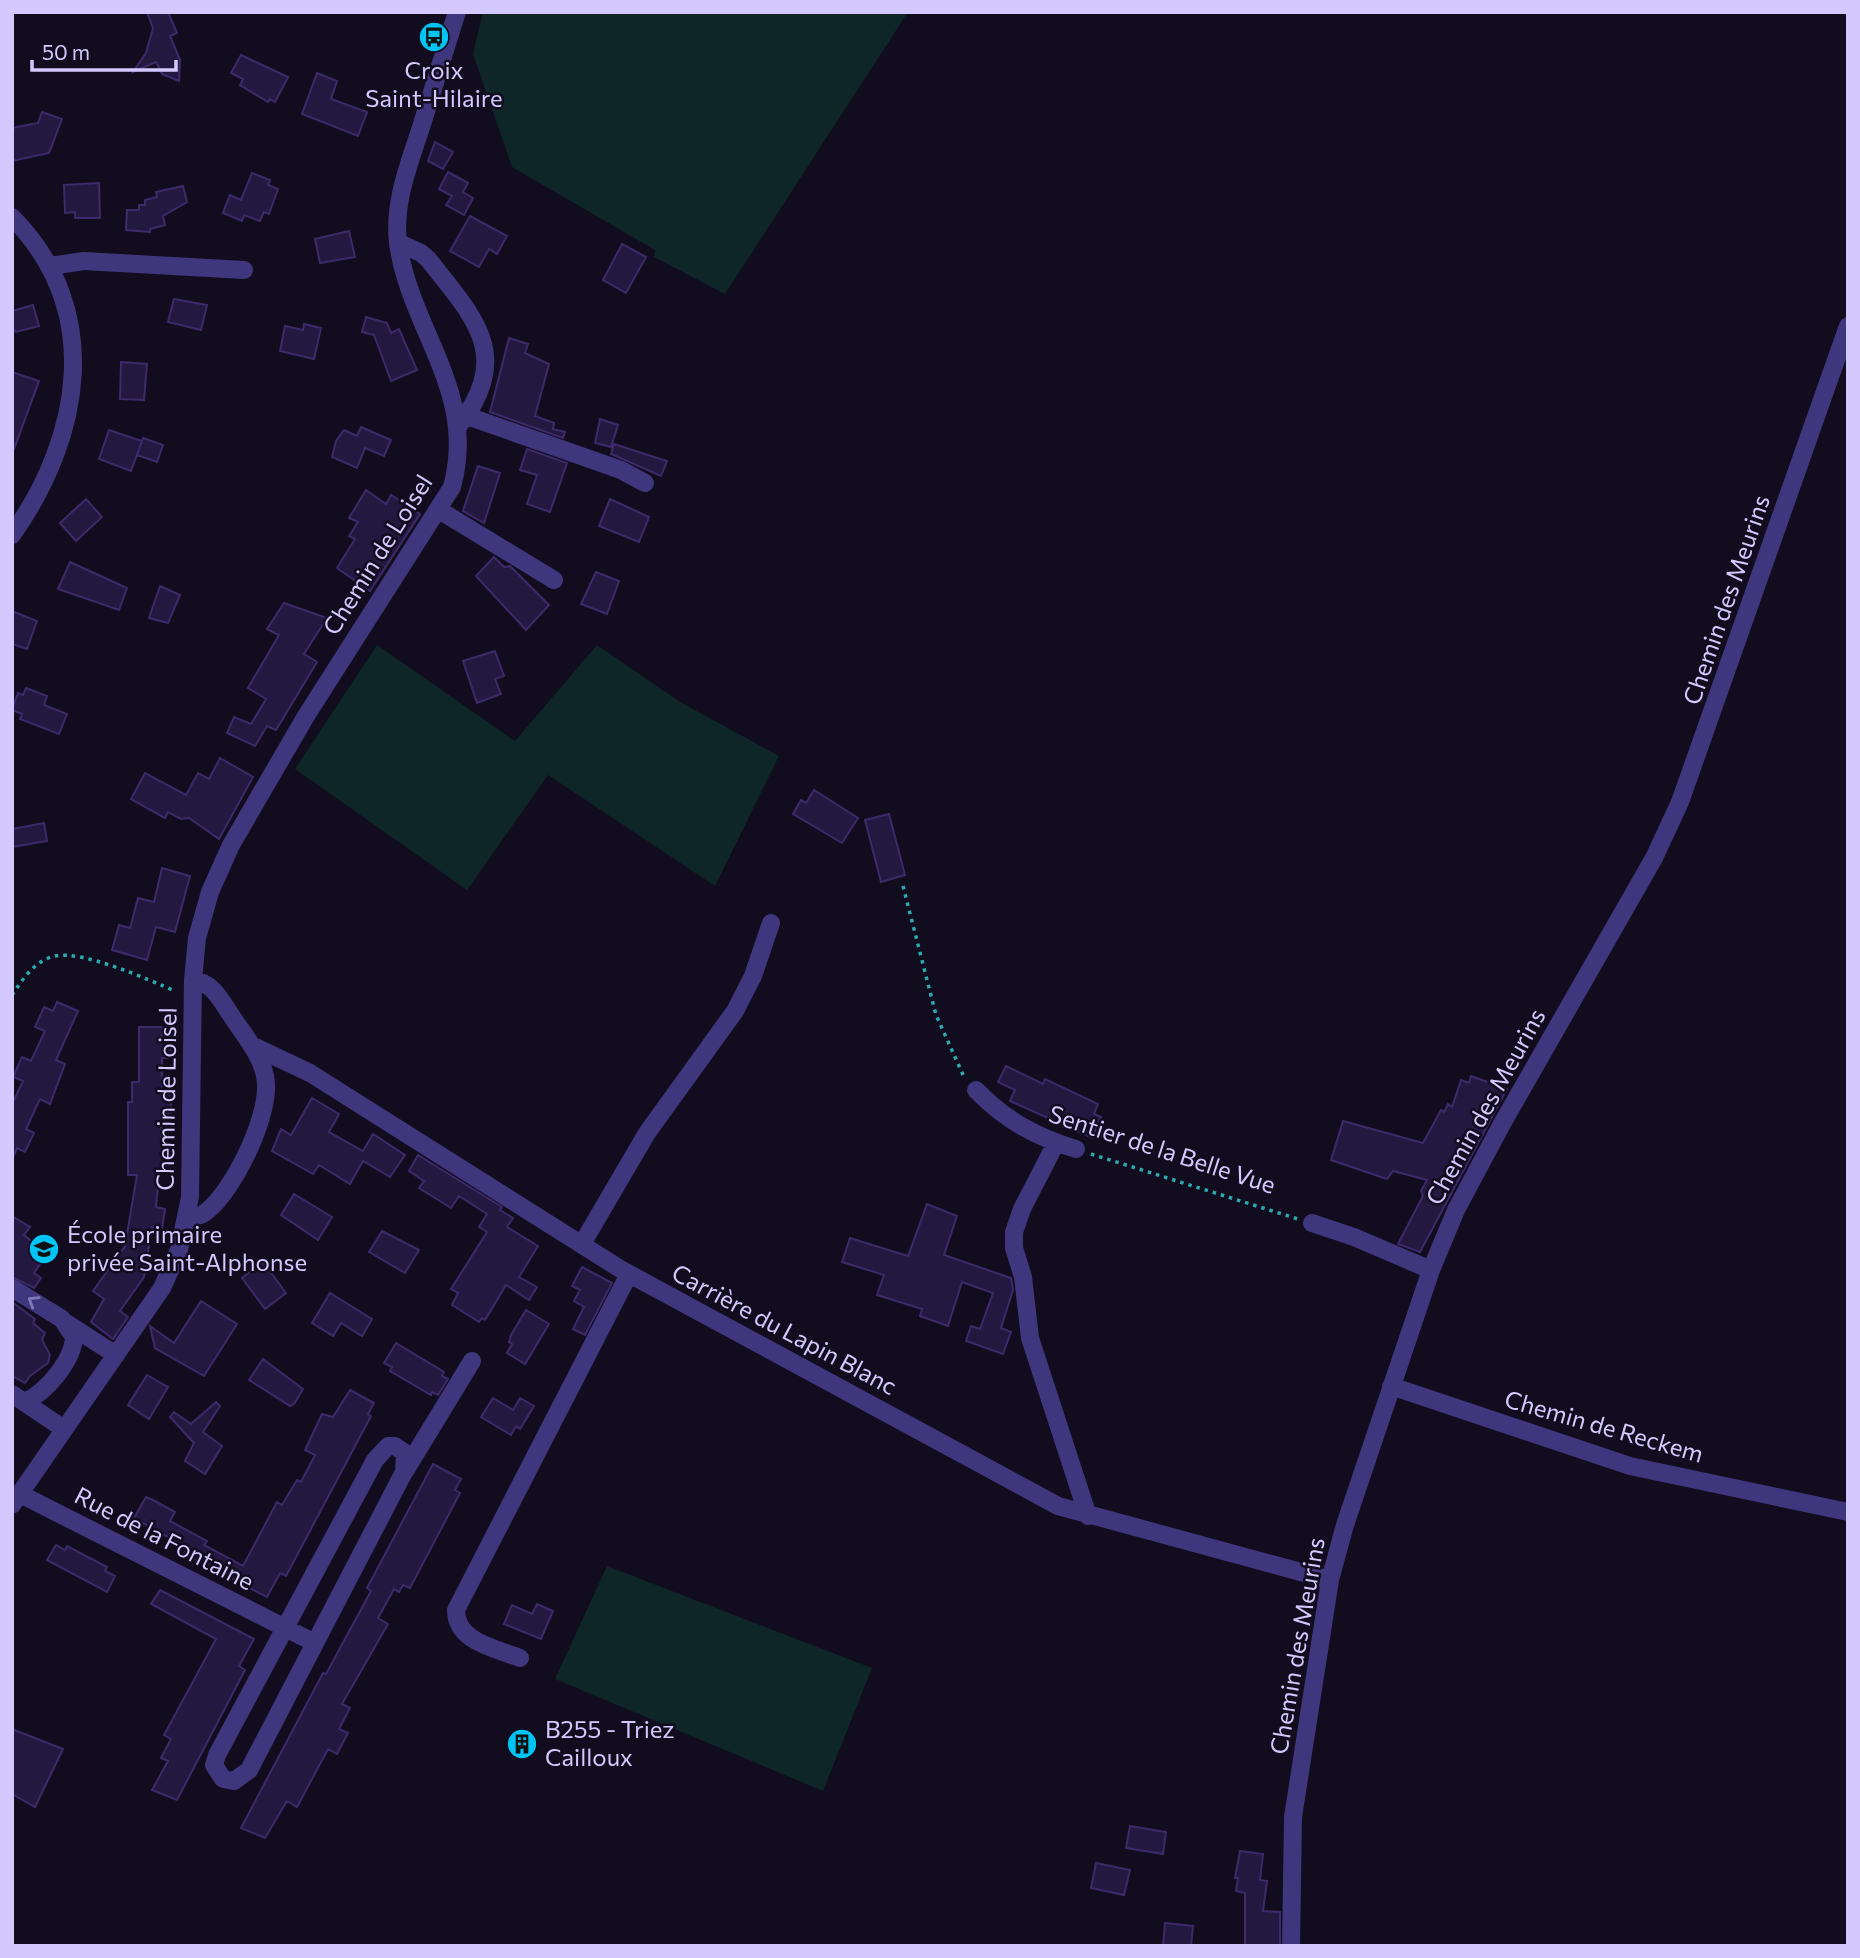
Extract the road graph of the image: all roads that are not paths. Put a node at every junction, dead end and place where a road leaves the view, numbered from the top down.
1 (457, 12) edge
2 (12, 217) edge
3 (398, 243) junction
4 (50, 266) junction
5 (244, 270) dead end
6 (1848, 326) edge
7 (462, 422) junction
8 (645, 483) dead end
9 (439, 510) junction
10 (12, 535) edge
11 (554, 580) dead end
12 (771, 923) dead end
13 (193, 980) junction
14 (251, 1045) junction
15 (976, 1090) road end
16 (1056, 1143) junction
17 (1076, 1149) road end
18 (187, 1218) junction
19 (1312, 1223) road end
20 (582, 1244) junction
21 (1431, 1270) junction
22 (629, 1274) junction
23 (12, 1288) edge
24 (68, 1324) junction
25 (116, 1355) junction
26 (472, 1361) dead end
27 (1391, 1386) junction
28 (19, 1398) edge
29 (64, 1429) junction
30 (404, 1472) junction
31 (16, 1500) edge
32 (1848, 1512) edge
33 (1088, 1516) junction
34 (1329, 1580) junction
35 (285, 1628) junction
36 (315, 1643) junction
37 (520, 1658) dead end
38 (1291, 1946) edge

1 - 3 street, Chemin de Loisel
2 - 4 street
3 - 7 street, Chemin de Loisel
3 - 7 street
4 - 5 street
4 - 10 street
6 - 21 street, Chemin des Meurins
7 - 8 street
7 - 9 street, Chemin de Loisel
9 - 11 street
9 - 13 street, Chemin de Loisel
12 - 20 street
13 - 14 street, Chemin de Loisel
13 - 18 street, Chemin de Loisel
14 - 18 street, Chemin de Loisel
14 - 20 street, Carrière du Lapin Blanc
15 - 16 street, Sentier de la Belle Vue
16 - 17 street, Sentier de la Belle Vue
16 - 33 street
18 - 25 street, Chemin de Loisel
19 - 21 street
20 - 22 street, Carrière du Lapin Blanc
21 - 27 street, Chemin des Meurins
22 - 33 street, Carrière du Lapin Blanc
22 - 37 street
24 -> 23 street
24 - 25 street
24 - 28 street
25 - 29 street, Chemin de Loisel
26 - 30 street
27 - 32 street, Chemin de Reckem
27 - 34 street, Chemin des Meurins
28 - 29 street
29 - 31 street, Chemin de Loisel
30 - 35 street
30 - 36 street
31 - 35 street, Rue de la Fontaine
33 - 34 street, Carrière du Lapin Blanc
34 - 38 street, Chemin des Meurins
35 - 36 street, Rue de la Fontaine
35 - 36 street

